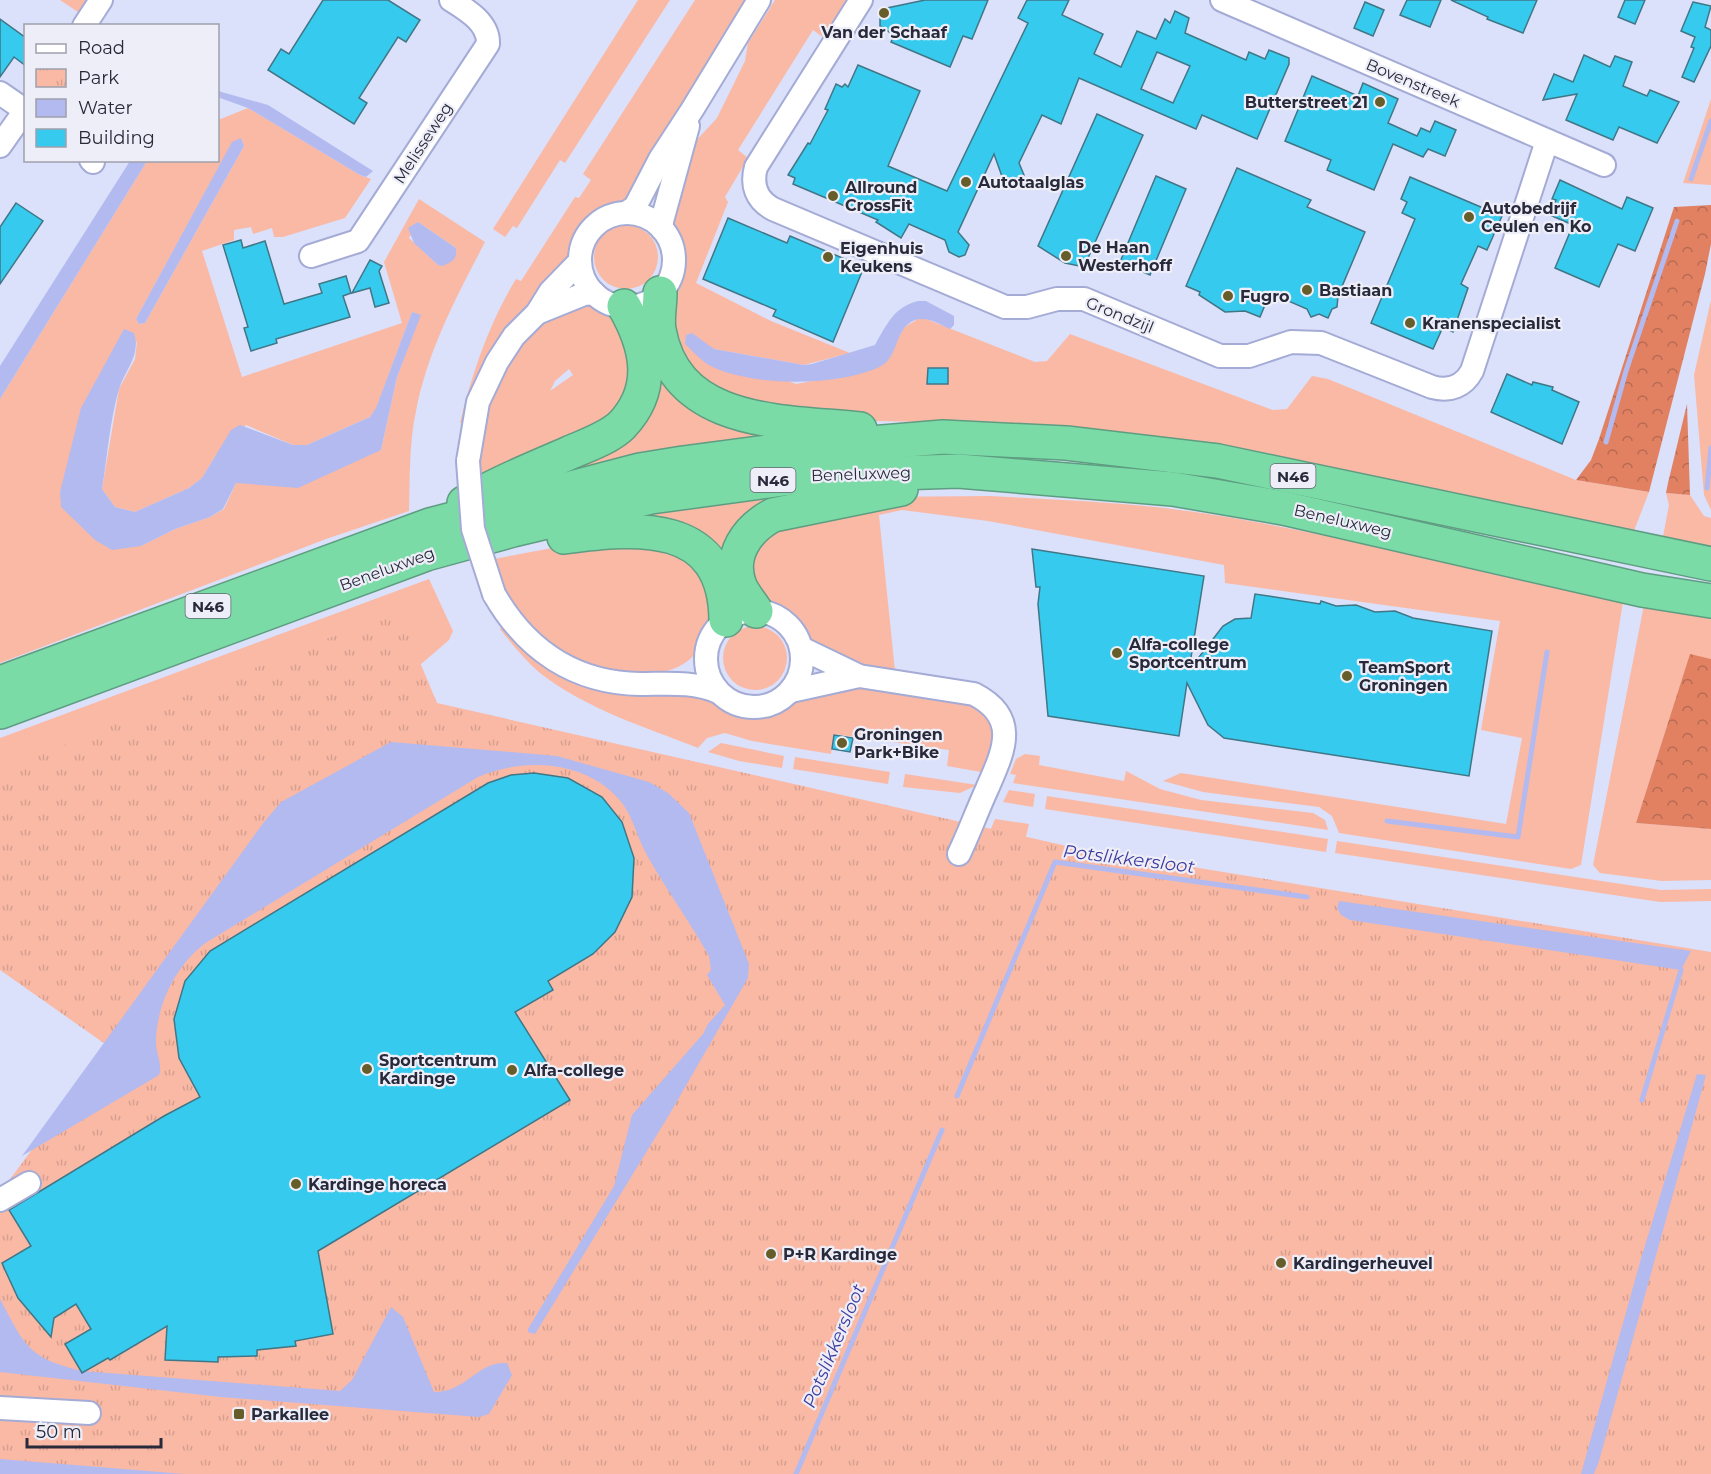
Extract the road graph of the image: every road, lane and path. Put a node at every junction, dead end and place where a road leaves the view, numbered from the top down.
1 (101, 0) edge
2 (759, 0) edge
3 (861, 0) edge
4 (1222, 0) edge
5 (459, 2) edge
6 (85, 24) edge
7 (0, 93) edge
8 (24, 109) edge
9 (692, 110) junction
10 (24, 111) edge
11 (1547, 141) junction
12 (0, 146) edge
13 (1604, 165) dead end
14 (626, 213) junction
15 (662, 229) junction
16 (311, 256) dead end
17 (580, 261) junction
18 (594, 293) junction
19 (660, 293) junction
20 (624, 306) junction
21 (537, 313) junction
22 (943, 437) junction
23 (1065, 478) junction
24 (430, 525) junction
25 (1711, 564) edge
26 (370, 575) junction
27 (1711, 601) edge
28 (741, 615) junction
29 (801, 648) junction
30 (706, 652) junction
31 (859, 676) junction
32 (0, 683) edge
33 (666, 683) junction
34 (791, 691) junction
35 (718, 692) junction
36 (0, 712) edge
37 (959, 854) dead end
38 (29, 1183) dead end
39 (0, 1200) edge
40 (0, 1408) edge
41 (89, 1413) dead end

1 - 6 street
2 - 9 street
3 - 11 street, Grondzijl
4 - 11 street, Bovenstreek
5 - 16 street, Melisseweg
7 - 8 street
9 - 14 street
9 - 15 street
10 - 12 street
11 - 13 street, Bovenstreek
14 - 15 street
14 - 17 street
15 - 19 street
17 - 18 street
17 - 21 street
18 - 20 street
18 - 21 street
19 - 20 street
19 - 22 highway, N46
20 - 24 highway, N46
21 - 33 street, bridge
22 - 24 highway, Beneluxweg / N46
22 - 25 highway, Beneluxweg / N46
23 - 26 highway, Beneluxweg / N46
23 - 27 highway, Beneluxweg / N46
23 - 28 highway, N46
24 - 32 highway, Beneluxweg / N46
26 - 28 highway, N46
26 - 36 highway, Beneluxweg / N46
28 - 29 street
28 - 30 street
29 - 31 street
29 - 34 street
30 - 33 street
30 - 35 street
31 - 34 street
31 - 37 street
33 - 35 street
34 - 35 street
38 - 39 street
40 - 41 street

